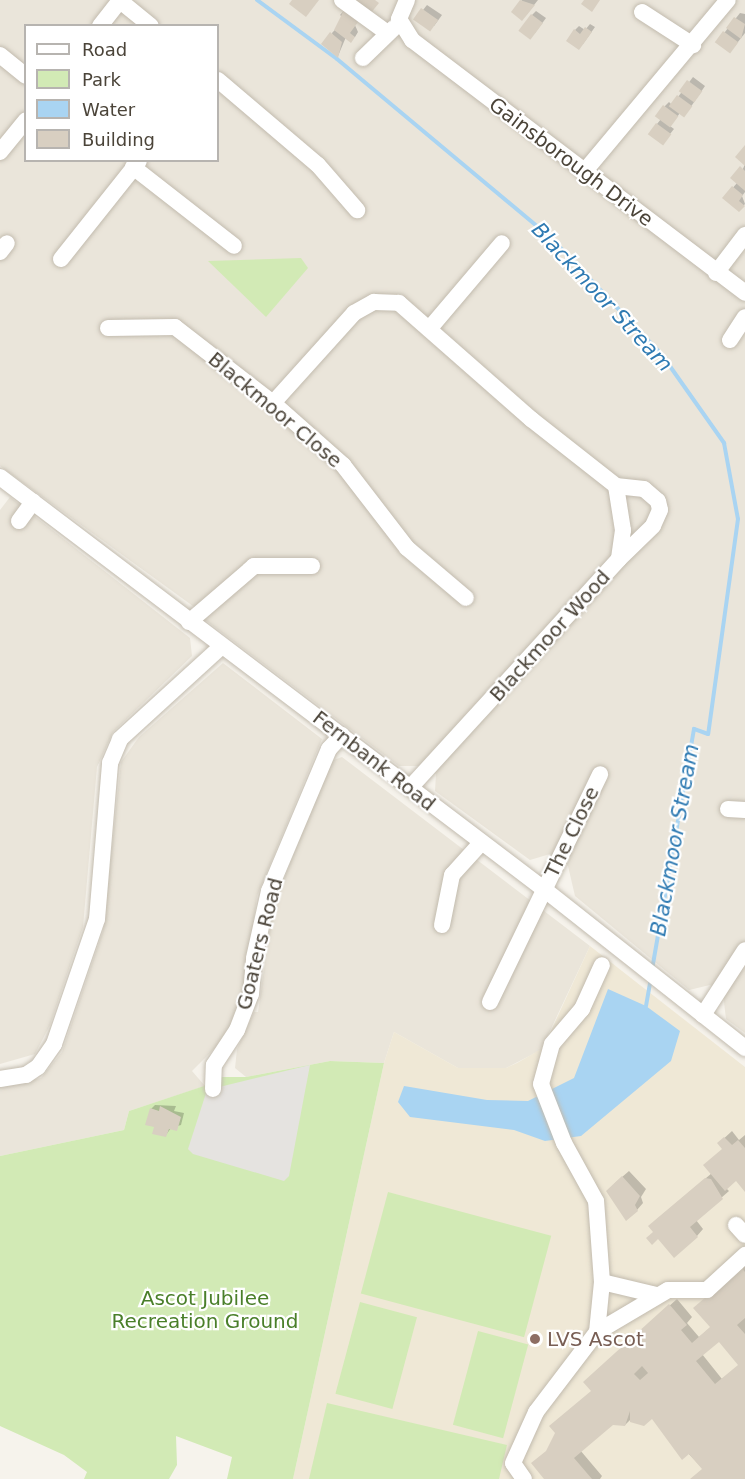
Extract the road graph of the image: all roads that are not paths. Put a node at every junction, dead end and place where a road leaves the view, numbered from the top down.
1 (119, 0) edge
2 (342, 0) edge
3 (407, 0) edge
4 (728, 0) edge
5 (642, 12) dead end
6 (101, 24) edge
7 (148, 24) edge
8 (393, 29) junction
9 (693, 45) junction
10 (0, 55) edge
11 (363, 58) dead end
12 (24, 74) edge
13 (219, 81) edge
14 (24, 122) edge
15 (0, 152) edge
16 (136, 164) edge
17 (584, 172) junction
18 (357, 210) dead end
19 (745, 235) edge
20 (502, 243) dead end
21 (234, 246) dead end
22 (61, 259) dead end
23 (716, 273) junction
24 (745, 294) edge
25 (745, 317) edge
26 (108, 327) dead end
27 (430, 328) junction
28 (730, 340) dead end
29 (273, 403) junction
30 (0, 477) edge
31 (615, 486) junction
32 (33, 502) junction
33 (19, 521) dead end
34 (619, 559) junction
35 (312, 566) dead end
36 (466, 598) dead end
37 (189, 622) junction
38 (222, 646) junction
39 (342, 735) junction
40 (600, 774) dead end
41 (411, 787) junction
42 (480, 844) junction
43 (545, 890) junction
44 (442, 926) dead end
45 (745, 950) edge
46 (602, 965) dead end
47 (490, 1002) dead end
48 (703, 1015) junction
49 (745, 1048) edge
50 (0, 1079) edge
51 (213, 1089) dead end
52 (745, 1255) edge
53 (602, 1282) junction
54 (656, 1295) junction
55 (597, 1332) junction
56 (524, 1479) edge

1 - 6 street
1 - 7 street
2 - 8 street, Gainsborough Drive
3 - 8 street
4 - 9 street
5 - 9 street
8 - 11 street
8 - 17 street, Gainsborough Drive
9 - 17 street
10 - 12 street
13 - 18 street
14 - 15 street
16 - 21 street
16 - 22 street
17 - 23 street, Gainsborough Drive
19 - 23 street
20 - 27 street
23 - 24 street, Gainsborough Drive
25 - 28 street
26 - 29 street, Blackmoor Close
27 - 29 street
27 - 31 street
29 - 36 street, Blackmoor Close
30 - 32 street, Fernbank Road
31 - 34 street, Blackmoor Wood
31 - 34 street
32 - 33 street
32 - 37 street, Fernbank Road
34 - 41 street, Blackmoor Wood
35 - 37 street
37 - 38 street, Fernbank Road
38 - 39 street, Fernbank Road
38 - 50 street
39 - 41 street, Fernbank Road
39 - 51 street, Goaters Road
40 - 43 street, The Close
41 - 42 street, Fernbank Road
42 - 43 street, Fernbank Road
42 - 44 street
43 - 47 street, The Close
43 - 48 street, Fernbank Road
45 - 48 street
46 - 53 street
48 - 49 street, Fernbank Road
52 - 54 street
53 - 54 street
53 - 55 street
54 - 55 street
55 - 56 street

